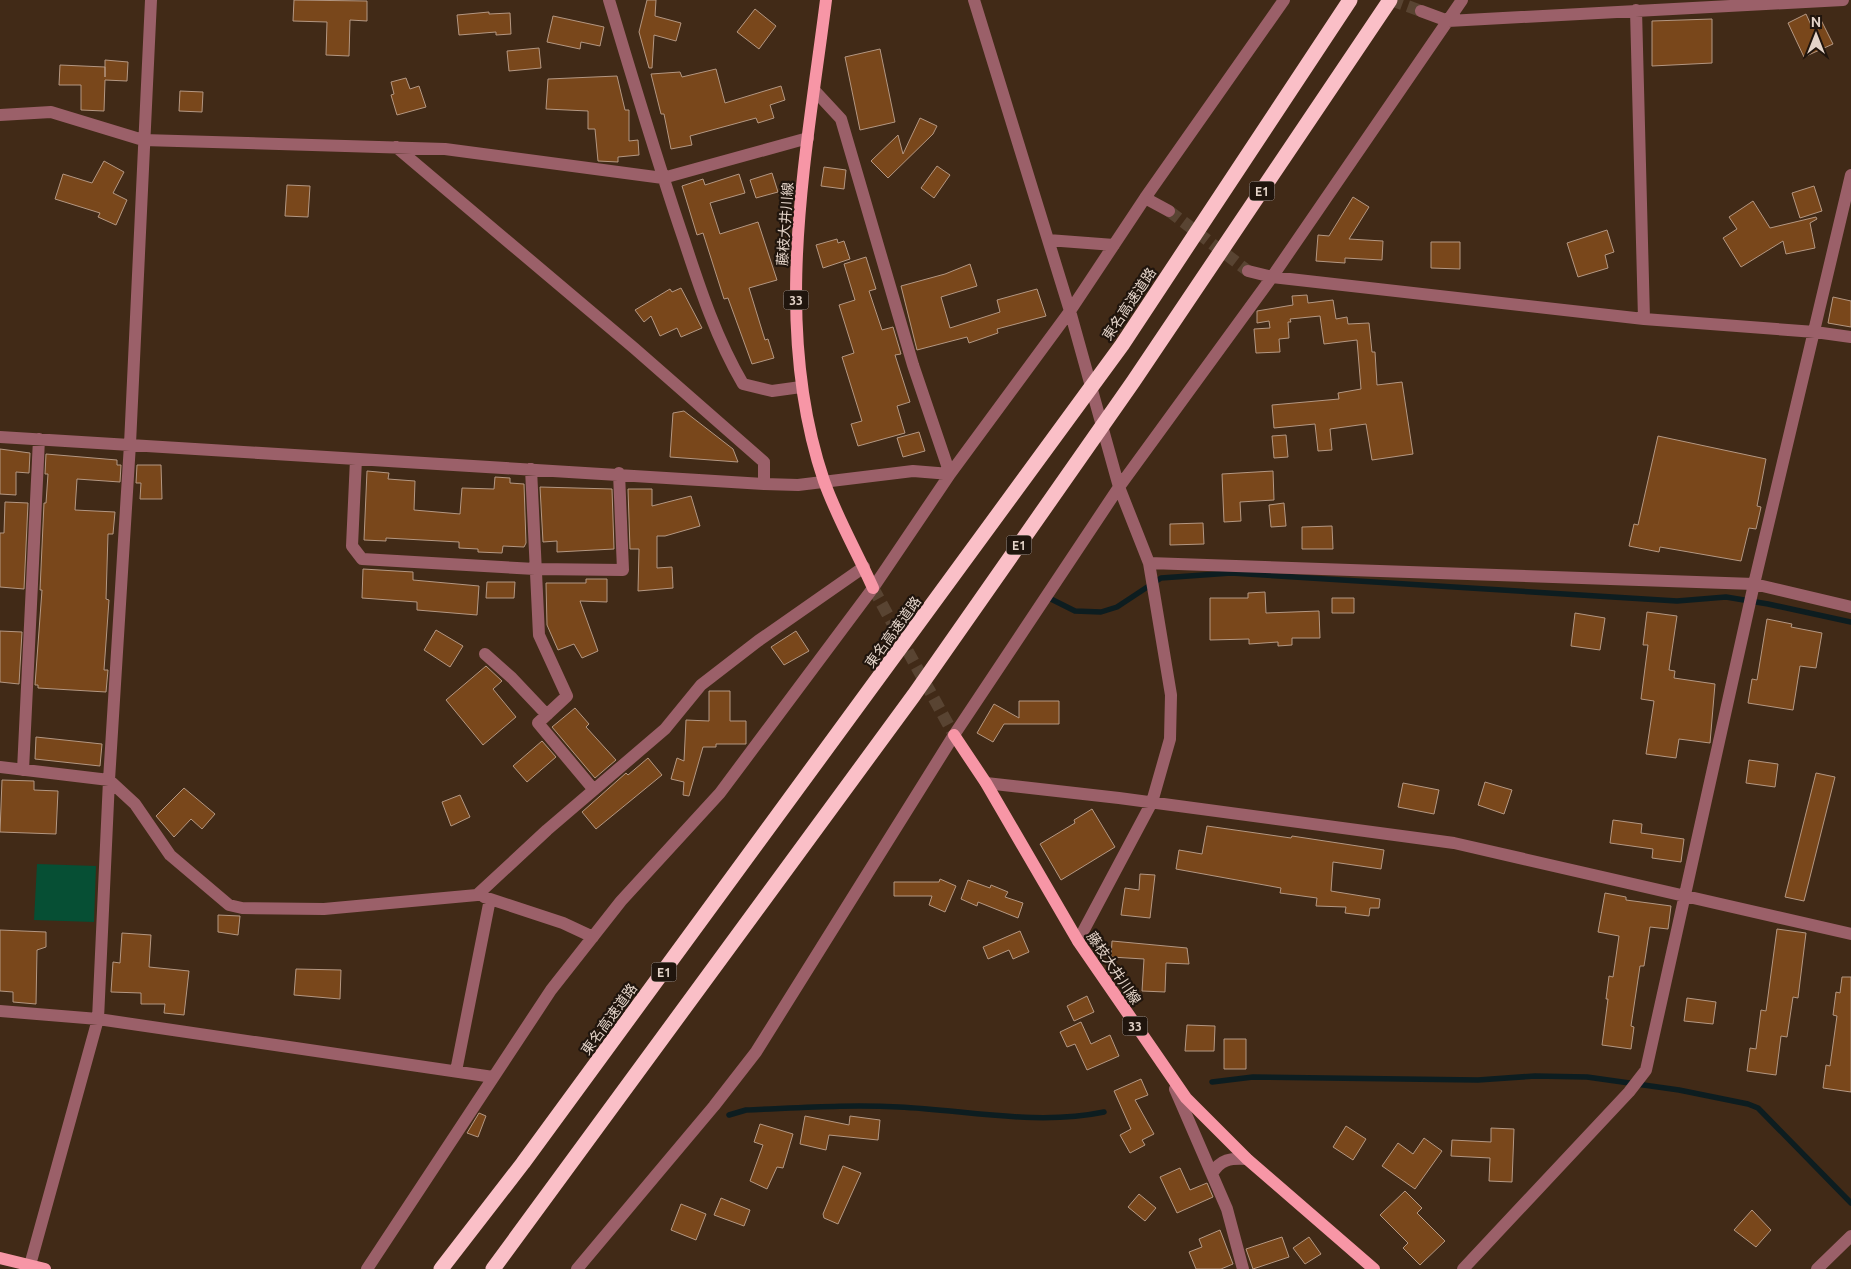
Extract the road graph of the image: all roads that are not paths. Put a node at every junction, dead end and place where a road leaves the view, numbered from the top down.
1 (151, 0) edge
2 (609, 0) edge
3 (826, 0) edge
4 (974, 0) edge
5 (1284, 0) edge
6 (1350, 0) edge
7 (1390, 0) edge
8 (1462, 0) edge
9 (1843, 0) edge
10 (1636, 10) junction
11 (1420, 11) tunnel mouth
12 (1448, 21) junction
13 (815, 91) junction
14 (0, 115) edge
15 (808, 138) junction
16 (143, 140) junction
17 (396, 147) junction
18 (1851, 175) edge
19 (663, 178) junction
20 (1145, 198) junction
21 (1169, 212) tunnel mouth
22 (1048, 240) junction
23 (1114, 245) junction
24 (1248, 271) tunnel mouth
25 (1272, 277) junction
26 (1070, 311) junction
27 (1644, 319) junction
28 (1815, 332) junction
29 (1851, 337) edge
30 (801, 387) junction
31 (0, 437) edge
32 (38, 439) junction
33 (130, 444) junction
34 (356, 459) junction
35 (530, 469) junction
36 (619, 473) junction
37 (950, 474) junction
38 (824, 481) junction
39 (764, 484) junction
40 (1119, 487) junction
41 (1149, 563) junction
42 (864, 567) junction
43 (534, 569) junction
44 (1754, 584) junction
45 (873, 588) junction
46 (1851, 607) edge
47 (485, 654) dead end
48 (547, 715) junction
49 (954, 735) junction
50 (0, 767) edge
51 (23, 770) junction
52 (110, 780) junction
53 (986, 783) junction
54 (594, 790) junction
55 (1152, 802) junction
56 (477, 895) junction
57 (1686, 897) junction
58 (490, 899) junction
59 (1851, 934) edge
60 (593, 937) junction
61 (1078, 941) junction
62 (0, 1011) edge
63 (98, 1019) junction
64 (456, 1071) junction
65 (1167, 1072) junction
66 (493, 1077) junction
67 (1247, 1159) junction
68 (523, 1163) junction
69 (1212, 1174) junction
70 (1851, 1236) edge
71 (0, 1258) edge
72 (30, 1265) junction
73 (44, 1269) edge
74 (367, 1269) edge
75 (429, 1269) edge
76 (441, 1269) edge
77 (492, 1269) edge
78 (577, 1269) edge
79 (1243, 1269) edge
80 (1374, 1269) edge
81 (1463, 1269) edge
82 (1817, 1269) edge

1 - 16 street
2 - 19 street
3 - 13 main road, 藤枝大井川線 / 33
4 - 22 street
5 - 20 street
6 - 68 highway, 東名高速道路 / E1
7 - 77 highway, E1
8 - 12 street
9 - 10 street
10 - 12 street
10 - 27 street
11 - 12 street
12 - 25 street
13 - 15 main road, 藤枝大井川線 / 33
13 - 37 street
14 - 16 street
15 - 19 street
15 - 30 main road, 藤枝大井川線 / 33
16 - 17 street
16 - 33 street
17 - 19 street
17 - 39 street
18 - 28 street
19 - 30 street
20 - 21 street
20 - 23 street
22 - 23 street
22 - 26 street
23 - 26 street
24 - 25 street
25 - 27 street
25 - 40 street
26 - 37 street
26 - 40 street
27 - 28 street
28 - 29 street
28 - 44 street
30 - 38 main road, 藤枝大井川線 / 33
31 - 32 street
32 - 33 street
32 - 51 street
33 - 34 street
33 - 52 street
34 - 35 street
34 - 43 street
35 - 36 street
35 - 43 street
36 - 39 street
36 - 43 street
37 - 38 street
37 - 45 street
38 - 39 street
38 - 42 main road, 藤枝大井川線 / 33
40 - 41 street
40 - 49 street
41 - 44 street
41 - 55 street
42 - 45 main road, 藤枝大井川線 / 33
42 - 54 street
43 - 48 street
44 - 46 street
44 - 57 street
45 - 60 street
47 - 48 street
48 - 54 street
49 - 53 main road, 藤枝大井川線 / 33
49 - 78 street
50 - 51 street
51 - 52 street
52 - 56 street
52 - 63 street
53 - 55 street
53 - 61 main road, 藤枝大井川線 / 33
54 - 56 street
55 - 57 street
55 - 61 street
56 - 58 street
57 - 59 street
57 - 81 street
58 - 60 street
58 - 64 street
60 - 66 street
61 - 65 main road, 藤枝大井川線 / 33
62 - 63 street
63 - 64 street
63 - 72 street
64 - 66 street
65 - 67 main road, 藤枝大井川線 / 33
65 - 69 street
66 - 74 street
67 - 69 street
67 - 80 main road, 藤枝大井川線 / 33
68 - 75 highway
68 - 76 highway, 東名高速道路 / E1
69 - 79 street
70 - 82 street
71 - 72 main road
72 - 73 main road

